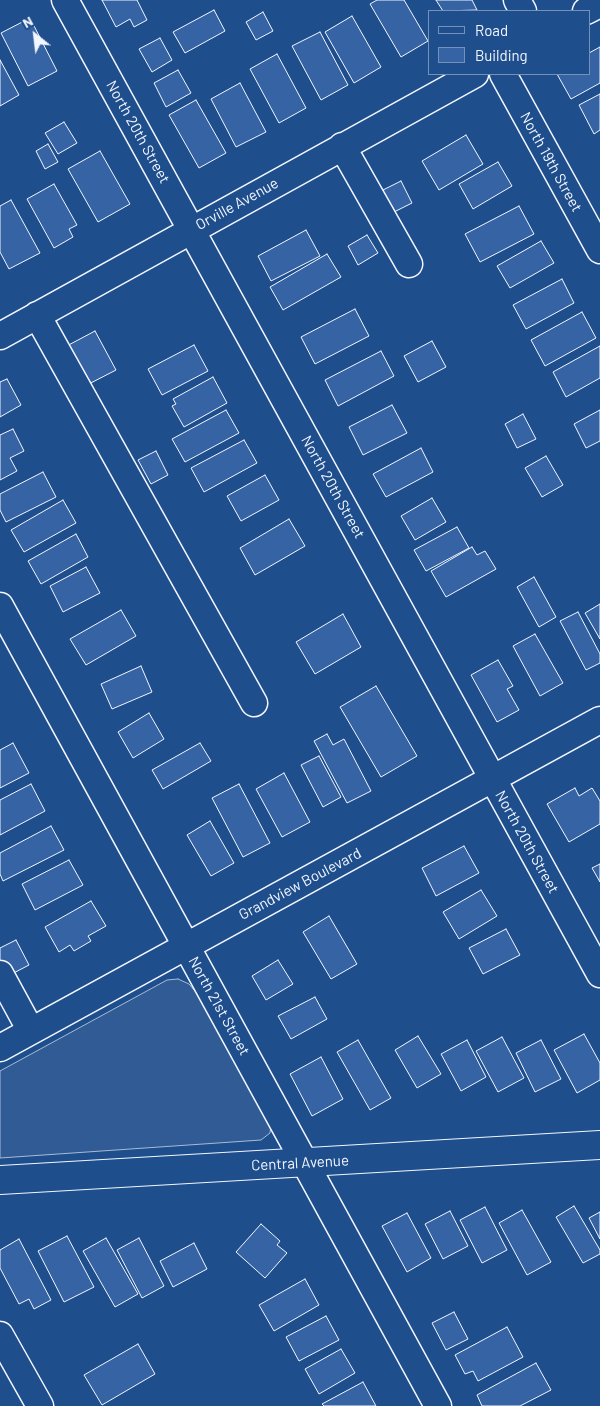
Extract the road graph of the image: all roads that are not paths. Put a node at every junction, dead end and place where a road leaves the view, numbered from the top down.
1 (65, 0) edge
2 (600, 4) edge
3 (588, 10) edge
4 (474, 75) edge
5 (504, 75) edge
6 (342, 146) junction
7 (192, 228) junction
8 (600, 250) edge
9 (409, 264) dead end
10 (37, 315) junction
11 (0, 336) edge
12 (0, 606) edge
13 (254, 703) dead end
14 (600, 720) edge
15 (493, 780) junction
16 (186, 946) junction
17 (0, 974) edge
18 (600, 974) edge
19 (32, 1031) junction
20 (0, 1048) edge
21 (600, 1145) edge
22 (305, 1163) junction
23 (0, 1180) edge
24 (0, 1335) edge
25 (40, 1406) edge
26 (438, 1406) edge

1 - 7 street, North 20th Street
2 - 3 street
4 - 6 street, Orville Avenue
5 - 8 street, North 19th Street
6 - 7 street, Orville Avenue
6 - 9 street
7 - 10 street, Orville Avenue
7 - 15 street, North 20th Street
10 - 11 street, Orville Avenue
10 - 13 street
12 - 16 street, North 21st Street
14 - 15 street, Grandview Boulevard
15 - 16 street, Grandview Boulevard
15 - 18 street, North 20th Street
16 - 19 street, Grandview Boulevard
16 - 22 street, North 21st Street
17 - 19 street
19 - 20 street, Grandview Boulevard
21 - 22 main road, Central Avenue
22 - 23 main road, Central Avenue
22 - 26 street, North 21st Street
24 - 25 street

